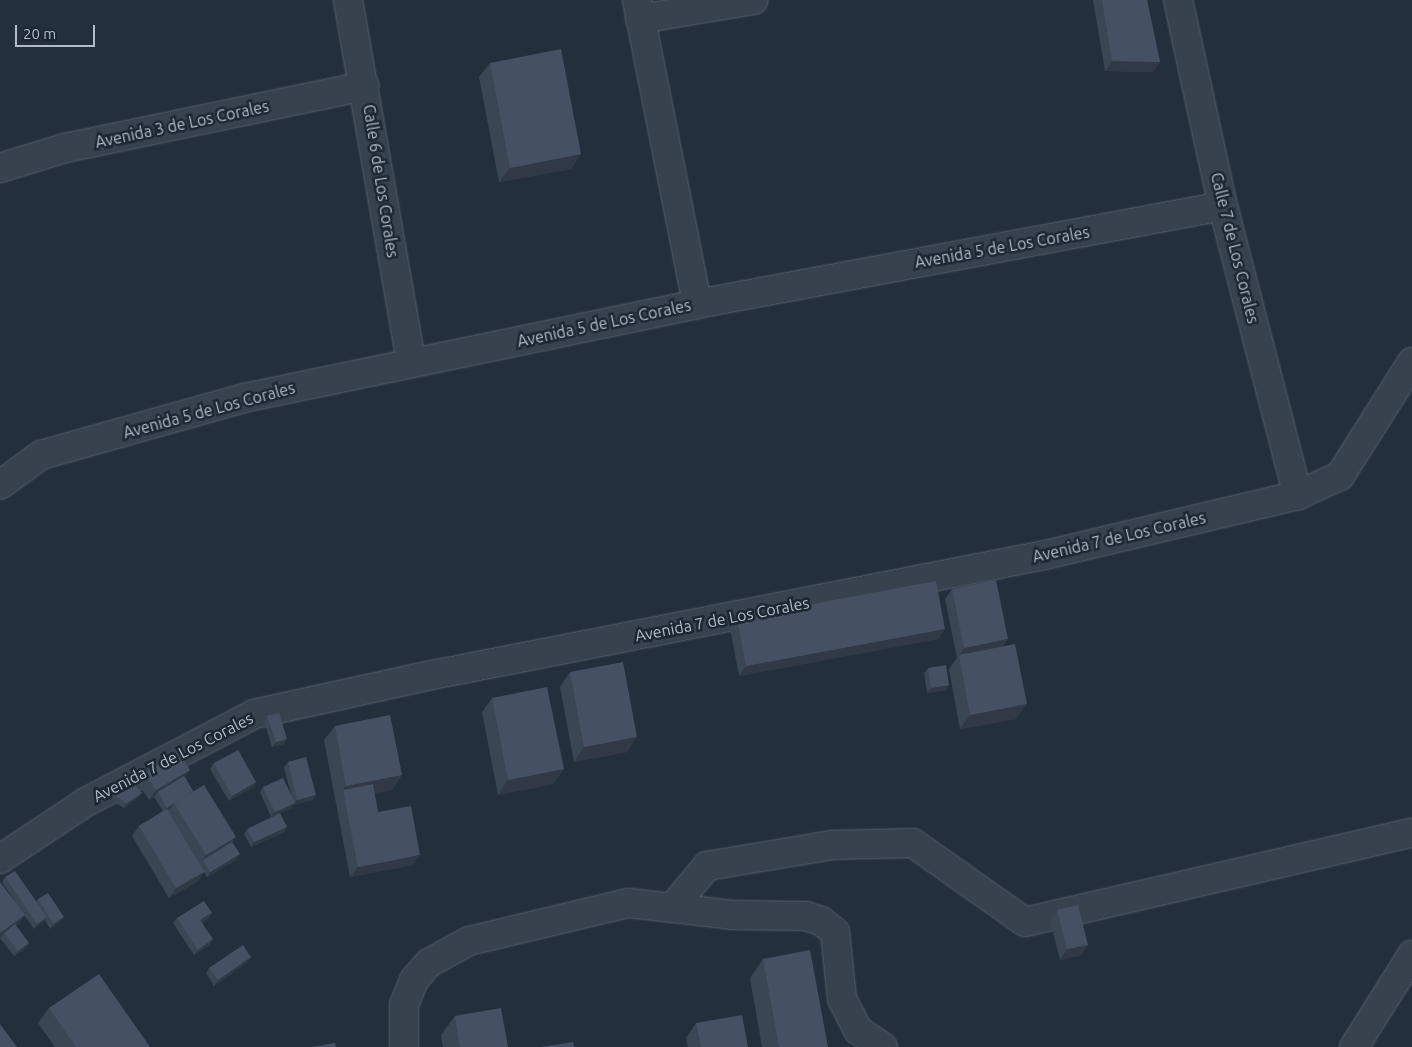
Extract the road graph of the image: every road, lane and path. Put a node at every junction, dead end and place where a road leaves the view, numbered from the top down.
1 (348, 0) edge
2 (753, 0) edge
3 (1178, 0) edge
4 (638, 10) edge
5 (365, 86) junction
6 (0, 168) edge
7 (1223, 206) junction
8 (697, 304) junction
9 (411, 362) junction
10 (1412, 362) edge
11 (0, 484) edge
12 (1298, 495) junction
13 (1412, 833) edge
14 (0, 859) edge
15 (672, 908) junction
16 (1412, 955) edge
17 (404, 1047) edge
18 (883, 1047) edge
19 (1354, 1047) edge

1 - 5 street, Calle 6 de Los Corales
2 - 4 street
3 - 7 street, Calle 7 de Los Corales
4 - 8 street
5 - 6 street, Avenida 3 de Los Corales
5 - 9 street, Calle 6 de Los Corales
7 - 8 street, Avenida 5 de Los Corales
7 - 12 street, Calle 7 de Los Corales
8 - 9 street, Avenida 5 de Los Corales
9 - 11 street, Avenida 5 de Los Corales
10 - 12 street, Avenida 7 de Los Corales
12 - 14 street, Avenida 7 de Los Corales
13 - 15 street
15 - 17 street
15 - 18 street
16 - 19 street

